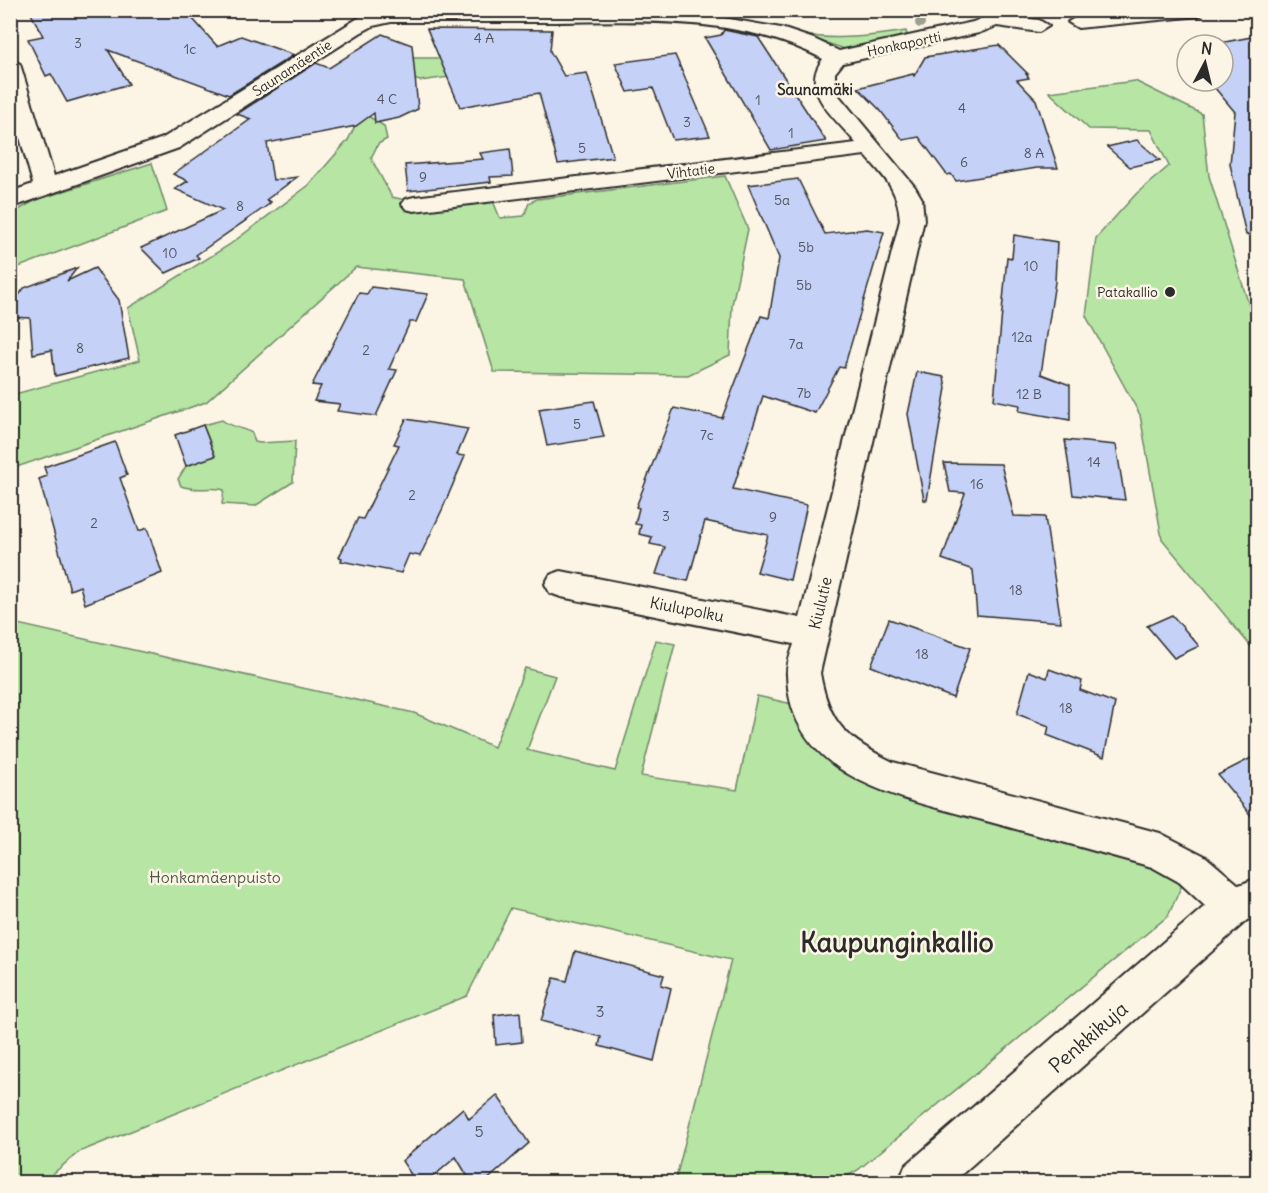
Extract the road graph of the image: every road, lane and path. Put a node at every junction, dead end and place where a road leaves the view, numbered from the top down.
1 (1199, 10) edge
2 (656, 13) edge
3 (997, 15) edge
4 (368, 16) edge
5 (1078, 22) dead end
6 (1039, 26) dead end
7 (836, 58) junction
8 (10, 63) edge
9 (873, 147) junction
10 (45, 185) junction
11 (10, 201) edge
12 (414, 204) dead end
13 (561, 584) dead end
14 (813, 634) junction
15 (1246, 902) edge
16 (921, 1182) edge

1 - 5 street
2 - 4 street, Saunamäentie
2 - 7 street, Saunamäentie
3 - 6 street
3 - 7 street, Honkaportti
4 - 10 street, Saunamäentie
7 - 9 street, Kiulutie
8 - 10 street
9 - 12 street, Vihtatie
9 - 14 street, Kiulutie
10 - 11 street, Saunamäentie
13 - 14 street, Kiulupolku
14 - 15 street, Kiulutie
15 - 16 street, Penkkikuja

